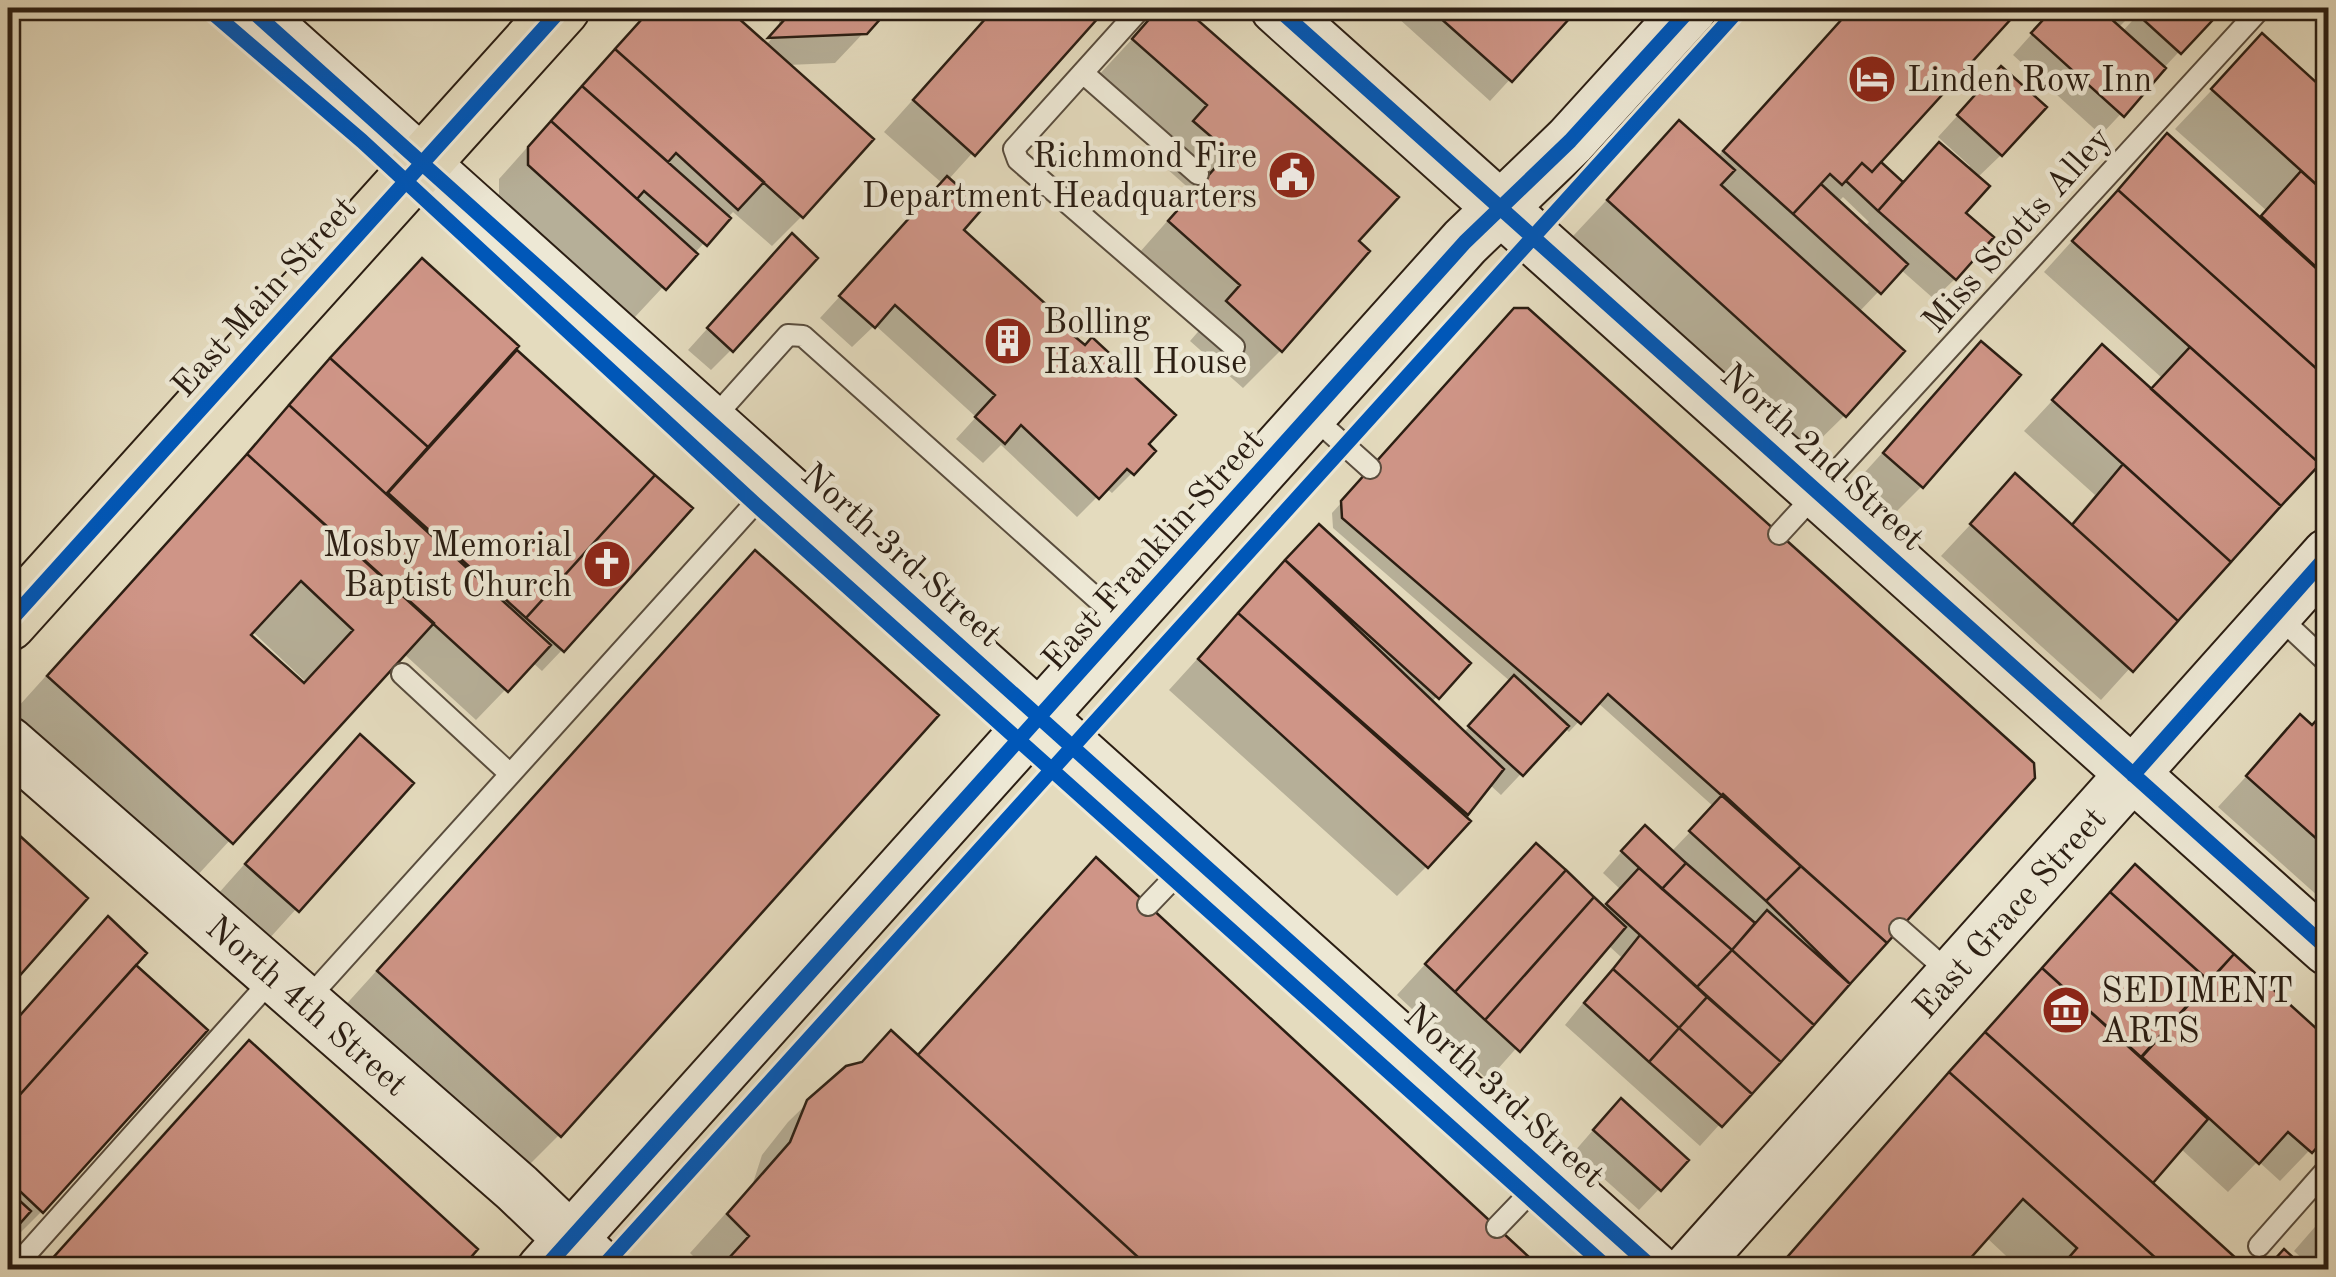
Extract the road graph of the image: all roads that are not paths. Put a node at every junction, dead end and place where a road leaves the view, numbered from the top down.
1 (250, 8) edge
2 (562, 8) edge
3 (1141, 8) edge
4 (1278, 8) edge
5 (1691, 8) edge
6 (2261, 8) edge
7 (1083, 73) junction
8 (422, 164) junction
9 (1198, 174) dead end
10 (1502, 207) junction
11 (1234, 347) dead end
12 (1312, 416) junction
13 (710, 422) junction
14 (1370, 468) dead end
15 (776, 481) junction
16 (1818, 493) junction
17 (1779, 534) dead end
18 (2328, 556) edge
19 (2276, 614) junction
20 (8, 624) edge
21 (1125, 624) junction
22 (2328, 663) edge
23 (402, 674) dead end
24 (1042, 718) junction
25 (8, 743) edge
26 (510, 774) junction
27 (2132, 775) junction
28 (1194, 856) junction
29 (1148, 905) dead end
30 (1900, 929) dead end
31 (2328, 950) edge
32 (1953, 976) junction
33 (288, 991) junction
34 (2328, 1168) edge
35 (1548, 1174) junction
36 (1497, 1228) dead end
37 (2259, 1246) dead end
38 (573, 1259) edge
39 (12, 1270) edge
40 (1655, 1270) edge
41 (1690, 1270) edge

1 - 8 street, North 3rd Street
2 - 8 main road, East Main Street
3 - 7 lane
4 - 10 street, North 2nd Street
5 - 10 street, East Franklin Street
6 - 16 lane, Miss Scotts Alley
7 - 9 lane
7 - 11 lane
8 - 13 street, North 3rd Street
8 - 20 main road, East Main Street
10 - 12 street, East Franklin Street
10 - 16 street, North 2nd Street
12 - 14 lane
12 - 21 street, East Franklin Street
13 - 15 street, North 3rd Street
13 - 21 lane
15 - 24 street, North 3rd Street
15 - 26 lane
16 - 17 lane, Miss Scotts Alley
16 - 27 street, North 2nd Street
18 - 19 street, East Grace Street
19 - 22 lane
19 - 27 street, East Grace Street
21 - 24 street, East Franklin Street
23 - 26 lane
24 - 28 street, North 3rd Street
24 - 38 street, East Franklin Street
25 - 33 street, North 4th Street
26 - 33 lane
27 - 31 street, North 2nd Street
27 - 32 street, East Grace Street
28 - 29 lane
28 - 35 street, North 3rd Street
30 - 32 lane
32 - 41 street, East Grace Street
33 - 38 street, North 4th Street
33 - 39 lane
34 - 37 lane
35 - 36 lane
35 - 40 street, North 3rd Street

